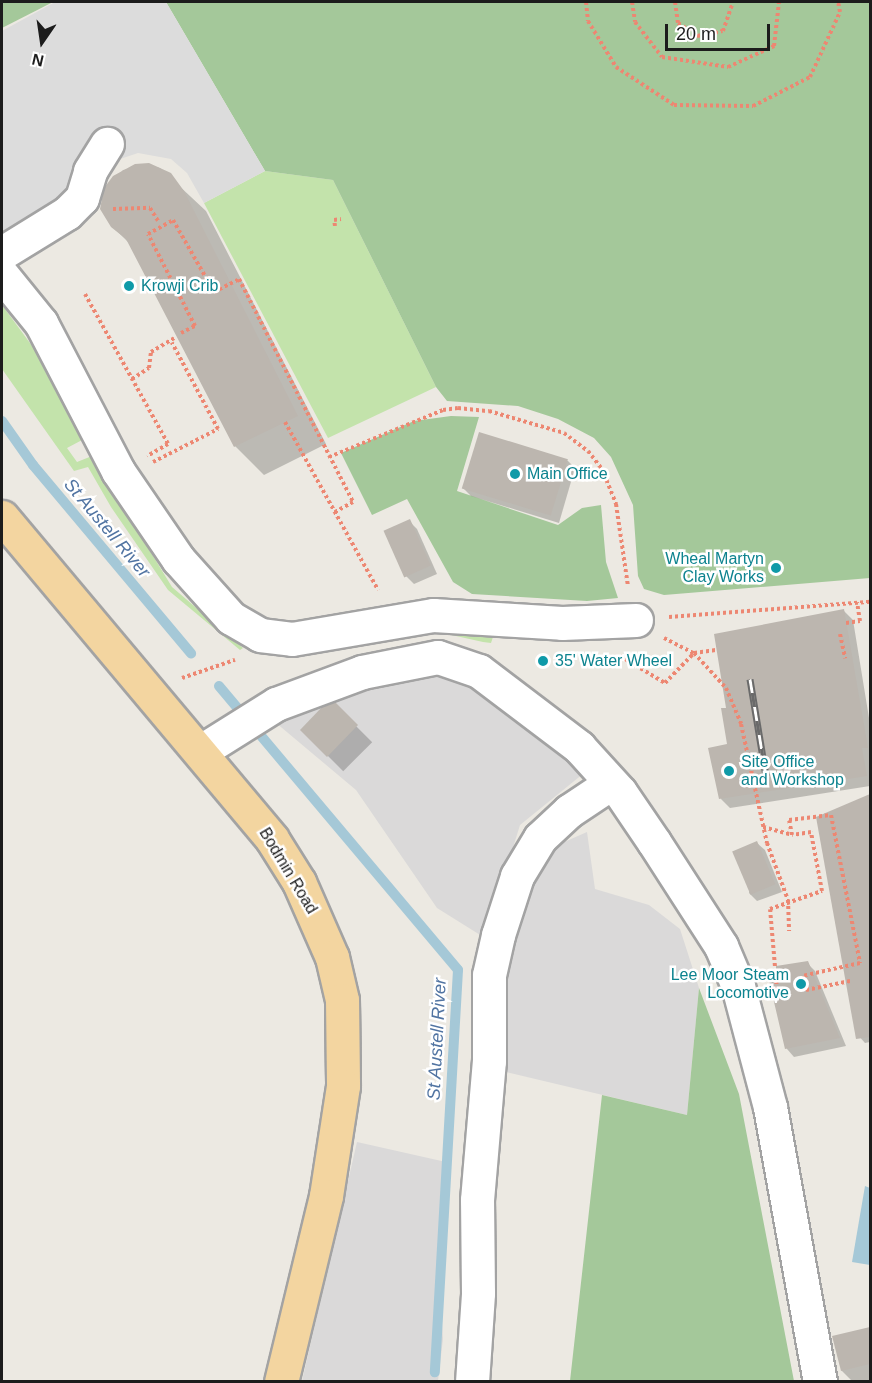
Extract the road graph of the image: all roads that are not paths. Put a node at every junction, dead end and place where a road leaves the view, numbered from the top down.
1 (107, 144) dead end
2 (2, 253) edge
3 (2, 275) edge
4 (2, 517) edge
5 (636, 620) road end
6 (201, 751) junction
7 (612, 783) junction
8 (281, 1382) edge
9 (472, 1382) edge
10 (820, 1382) edge

1 - 2 lane
3 - 5 lane
4 - 6 main road, Bodmin Road
6 - 7 lane
6 - 8 main road, Bodmin Road
7 - 9 lane
7 - 10 lane

